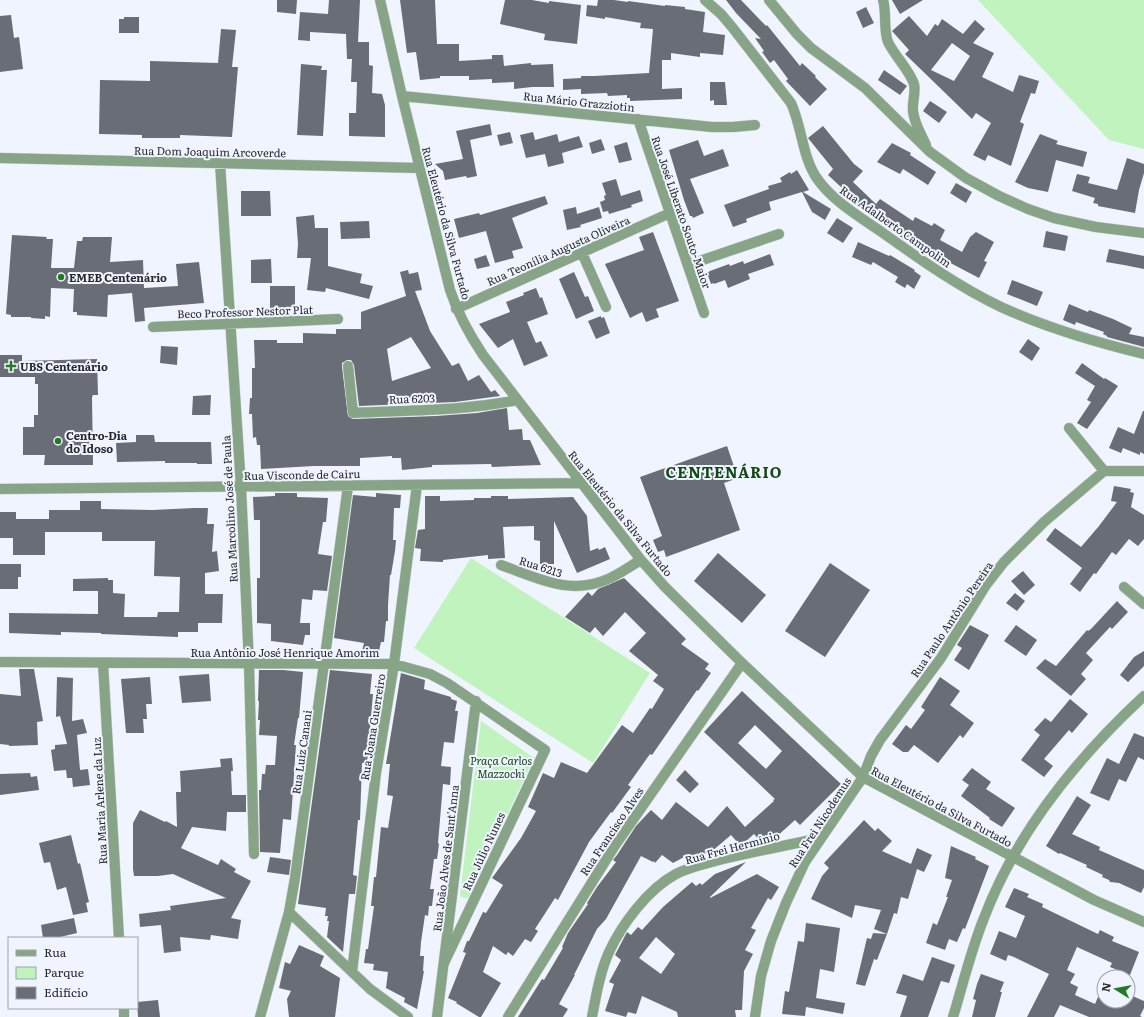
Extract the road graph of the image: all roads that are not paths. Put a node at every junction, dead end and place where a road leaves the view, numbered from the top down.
1 (380, 0) edge
2 (705, 0) edge
3 (769, 0) edge
4 (883, 0) edge
5 (402, 96) junction
6 (638, 119) junction
7 (754, 125) dead end
8 (930, 152) junction
9 (0, 158) edge
10 (220, 163) junction
11 (419, 168) junction
12 (670, 214) junction
13 (1144, 233) edge
14 (779, 234) dead end
15 (582, 253) junction
16 (688, 265) junction
17 (606, 307) dead end
18 (456, 309) junction
19 (704, 313) dead end
20 (338, 319) dead end
21 (231, 323) junction
22 (153, 327) dead end
23 (1144, 354) edge
24 (348, 366) dead end
25 (517, 400) junction
26 (1069, 428) dead end
27 (1144, 470) edge
28 (1104, 471) junction
29 (581, 484) junction
30 (417, 485) junction
31 (348, 486) junction
32 (241, 487) junction
33 (0, 489) edge
34 (640, 560) junction
35 (501, 565) dead end
36 (1124, 586) dead end
37 (1144, 604) edge
38 (0, 662) edge
39 (103, 663) junction
40 (742, 663) junction
41 (249, 664) junction
42 (325, 664) junction
43 (394, 664) junction
44 (1144, 696) edge
45 (476, 701) junction
46 (545, 750) joint
47 (863, 777) junction
48 (821, 838) junction
49 (254, 854) dead end
50 (1012, 857) junction
51 (289, 912) junction
52 (1144, 922) edge
53 (120, 937) edge
54 (444, 963) junction
55 (352, 972) junction
56 (260, 1017) edge
57 (408, 1017) edge
58 (437, 1017) edge
59 (508, 1017) edge
60 (592, 1017) edge
61 (755, 1017) edge
62 (953, 1017) edge

1 - 5 street, Rua Eleutério da Silva Furtado
2 - 23 street, Rua Adalberto Campolim
3 - 8 street
4 - 8 street
5 - 6 street, Rua Mário Grazziotin
5 - 11 street, Rua Eleutério da Silva Furtado
6 - 7 street, Rua Mário Grazziotin
6 - 12 street, Rua José Liberato Souto-Maior
8 - 13 street
9 - 10 street, Rua Dom Joaquim Arcoverde
10 - 11 street, Rua Dom Joaquim Arcoverde
10 - 21 street, Rua Marcolino José de Paula
11 - 18 street, Rua Eleutério da Silva Furtado
12 - 15 street, Rua Teonília Augusta Oliveira
12 - 16 street, Rua José Liberato Souto-Maior
14 - 16 street
15 - 17 street
15 - 18 street, Rua Teonília Augusta Oliveira
16 - 19 street, Rua José Liberato Souto-Maior
18 - 25 street, Rua Eleutério da Silva Furtado
20 - 21 street, Beco Professor Nestor Plat
21 - 22 street, Beco Professor Nestor Plat
21 - 32 street, Rua Marcolino José de Paula
24 - 25 street, Rua 6203
25 - 29 street, Rua Eleutério da Silva Furtado
26 - 28 street
27 - 28 street
28 - 47 street, Rua Paulo Antônio Pereira
29 - 30 street, Rua Visconde de Cairu
29 - 34 street, Rua Eleutério da Silva Furtado
30 - 31 street, Rua Visconde de Cairu
30 - 43 street, Rua Joana Guerreiro
31 - 32 street, Rua Visconde de Cairu
31 - 42 street, Rua Luiz Canani
32 - 33 street, Rua Visconde de Cairu
32 - 41 street, Rua Marcolino José de Paula
34 - 35 street, Rua 6213
34 - 40 street, Rua Eleutério da Silva Furtado
36 - 37 street
38 - 39 street, Rua Antônio José Henrique Amorim
39 - 41 street, Rua Antônio José Henrique Amorim
39 - 53 street, Rua Maria Arlene da Luz
40 - 47 street, Rua Eleutério da Silva Furtado
40 - 59 street, Rua Francisco Alves
41 - 42 street, Rua Antônio José Henrique Amorim
41 - 49 street, Rua Marcolino José de Paula
42 - 43 street, Rua Antônio José Henrique Amorim
42 - 51 street, Rua Luiz Canani
43 - 45 street, Rua Antônio José Henrique Amorim
43 - 55 street, Rua Joana Guerreiro
44 - 50 street
45 - 46 street, Rua Antônio José Henrique Amorim
45 - 54 street, Rua João Alves de Sant'Anna
46 - 54 street, Rua Júlio Nunes
47 - 48 street, Rua Frei Nicodemus
47 - 50 street, Rua Eleutério da Silva Furtado
48 - 60 street, Rua Frei Hermínio
48 - 61 street, Rua Frei Nicodemus
50 - 52 street, Rua Eleutério da Silva Furtado
50 - 62 street
51 - 55 street
51 - 56 street, Rua Luiz Canani
54 - 58 street, Rua João Alves de Sant'Anna
55 - 57 street

